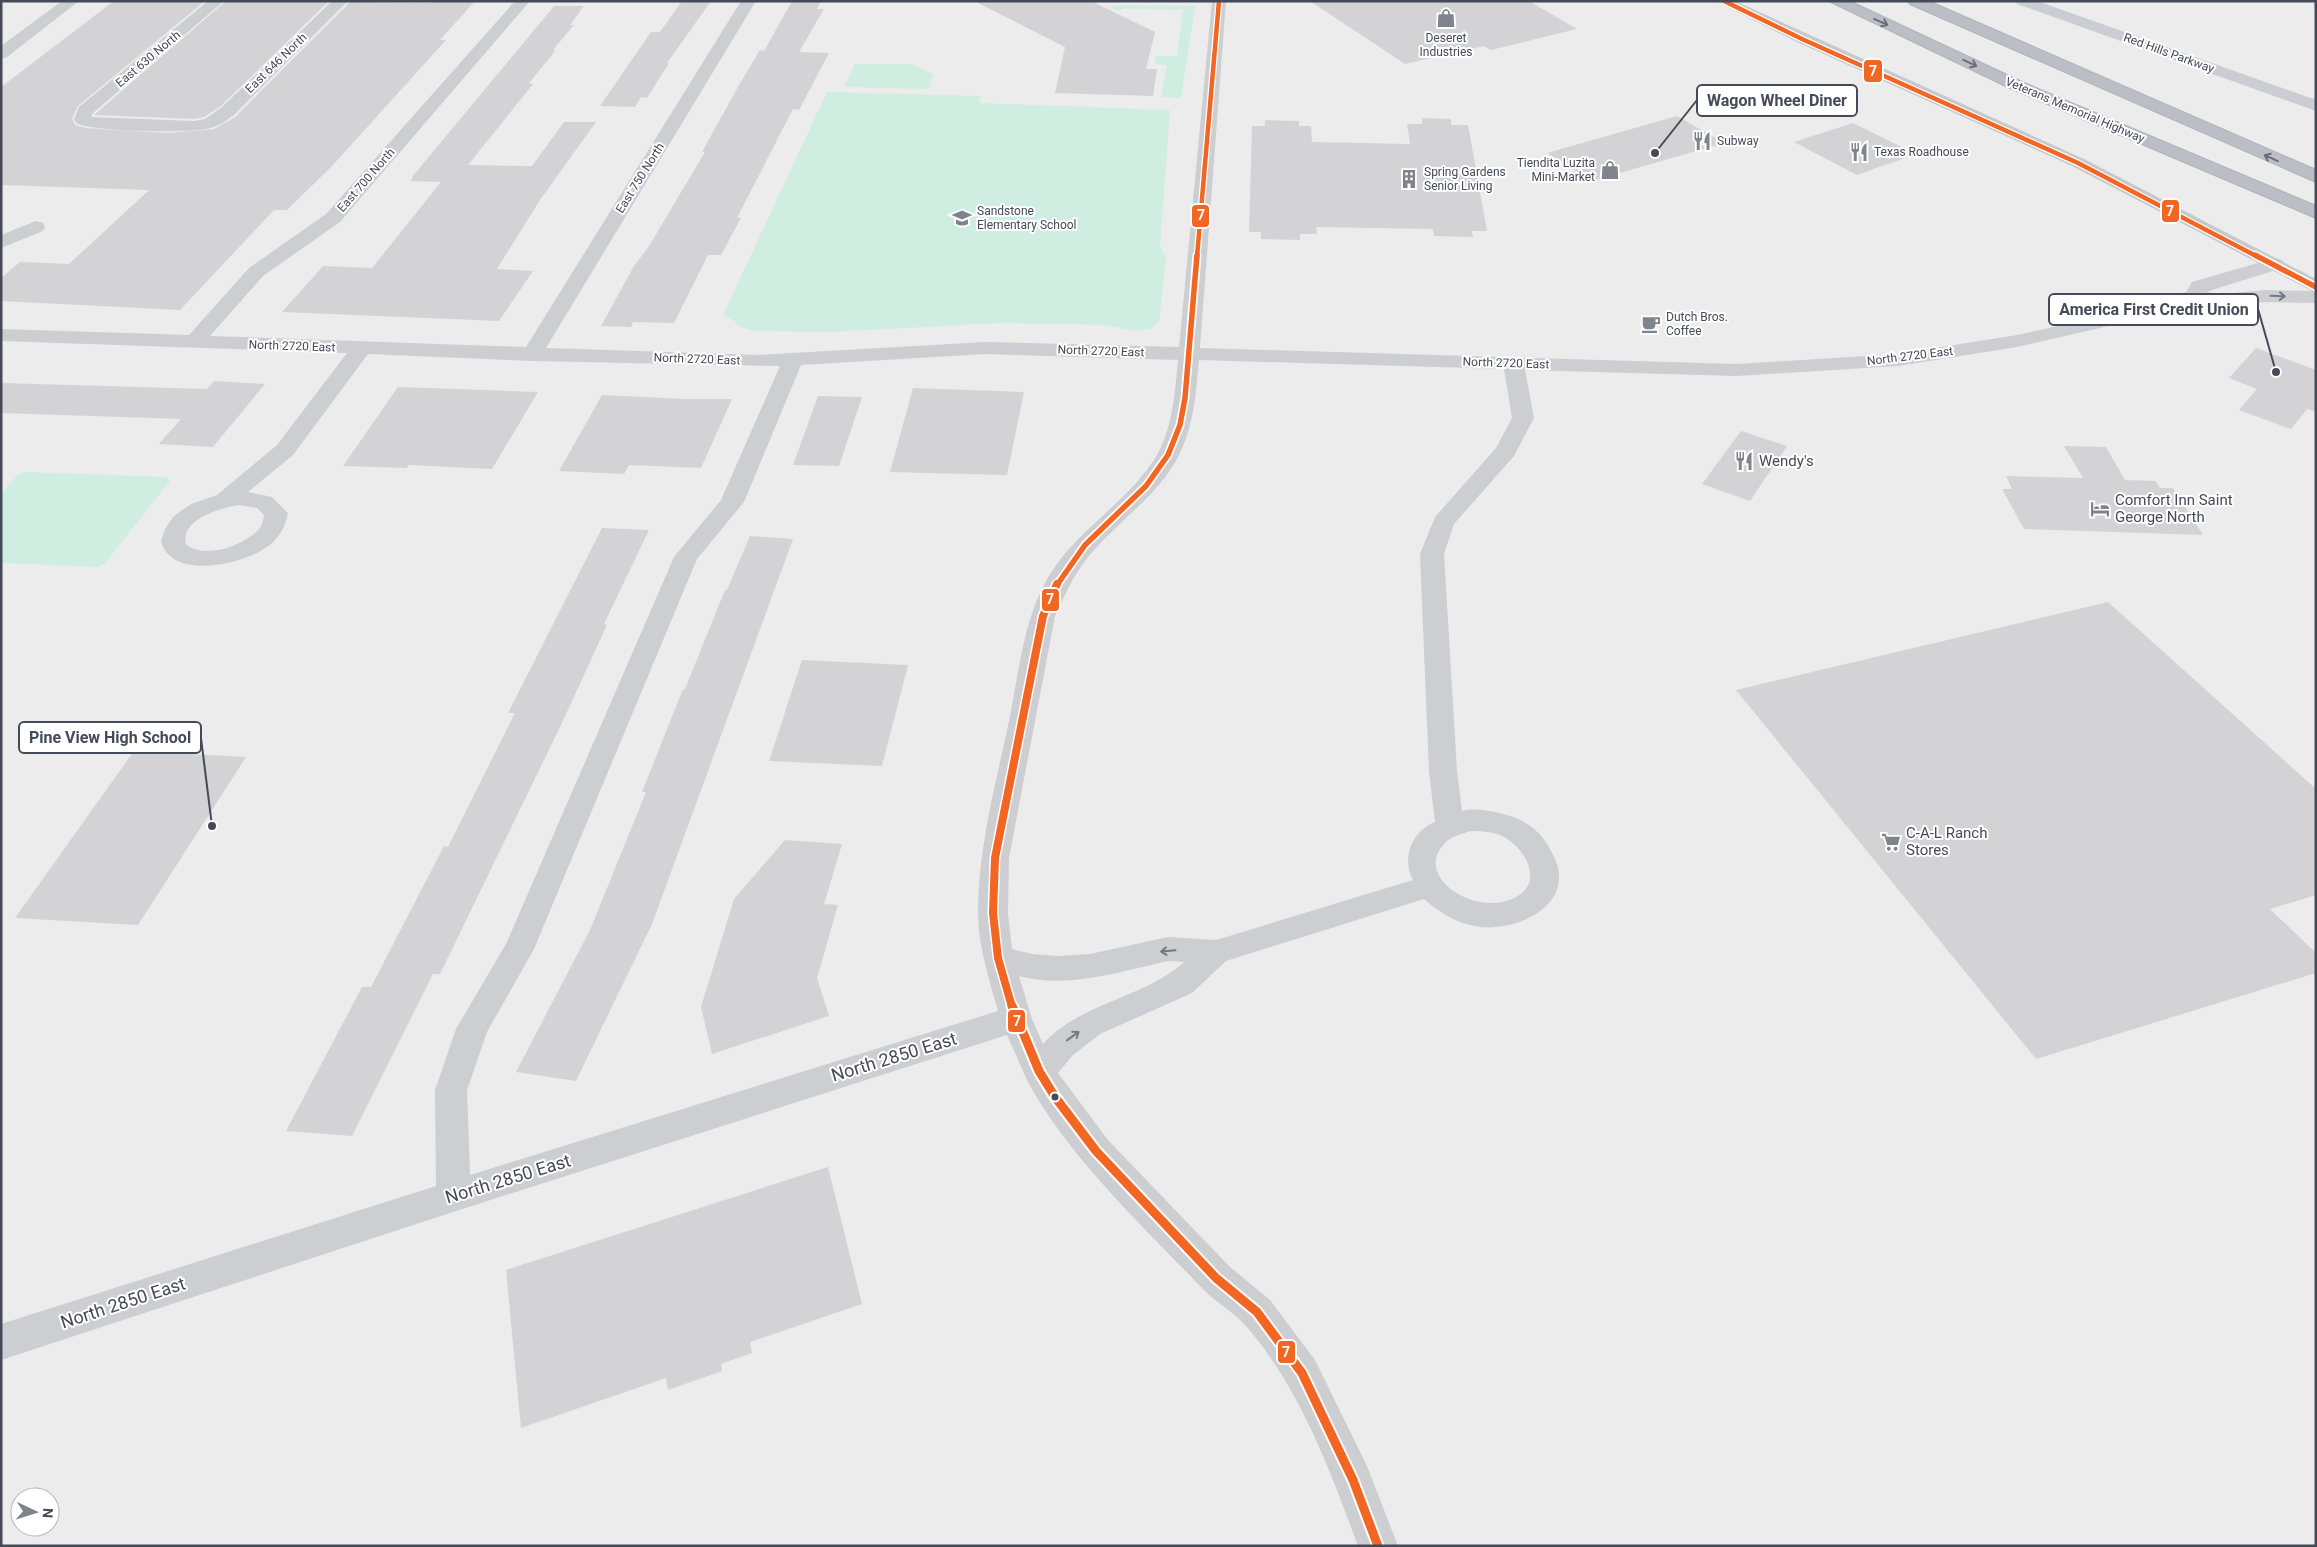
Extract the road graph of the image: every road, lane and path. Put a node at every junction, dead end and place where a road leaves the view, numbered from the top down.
1 (72, 1) edge
2 (217, 1) edge
3 (341, 1) edge
4 (524, 1) edge
5 (749, 1) edge
6 (1219, 1) edge
7 (1723, 1) edge
8 (1836, 1) edge
9 (1917, 1) edge
10 (2022, 1) edge
11 (1, 54) edge
12 (2016, 84) junction
13 (2316, 106) edge
14 (210, 123) joint
15 (2251, 131) dead end
16 (2316, 177) edge
17 (2316, 213) edge
18 (2316, 225) edge
19 (36, 227) dead end
20 (1, 242) edge
21 (2275, 264) junction
22 (2316, 287) edge
23 (2194, 296) junction
24 (2316, 297) edge
25 (1, 335) edge
26 (194, 342) junction
27 (361, 349) junction
28 (1188, 354) junction
29 (531, 355) junction
30 (793, 359) junction
31 (1512, 363) junction
32 (285, 450) junction
33 (225, 500) junction
34 (264, 502) junction
35 (1449, 824) junction
36 (1430, 886) junction
37 (1216, 952) junction
38 (998, 958) junction
39 (1016, 1019) junction
40 (1039, 1071) junction
41 (452, 1196) junction
42 (1, 1342) edge
43 (1378, 1546) edge

1 - 11 street
2 - 14 street, East 630 North
3 - 14 street, East 646 North
4 - 26 street, East 700 North
5 - 29 street, East 750 North
6 - 28 street
7 - 21 main road
8 -> 12 highway, Veterans Memorial Highway
9 - 15 highway
16 -> 9 highway
10 - 13 main road, Red Hills Parkway
12 - 17 highway, Veterans Memorial Highway
12 - 18 highway
19 - 20 street
21 - 22 main road
21 - 23 street, North 2720 East
23 -> 24 street, North 2720 East
23 - 31 street, North 2720 East
25 - 26 street, North 2720 East
26 - 27 street, North 2720 East
27 - 29 street, North 2720 East
27 - 32 street
28 - 30 street, North 2720 East
28 - 31 street, North 2720 East
28 - 38 street
29 - 30 street, North 2720 East
30 - 41 street
31 - 35 street
32 - 33 street
32 - 34 street
33 - 34 street
33 - 34 street
35 - 36 street
35 - 36 street
36 - 37 street
37 -> 38 street
40 -> 37 street
38 - 39 street
39 - 40 street
39 - 41 street, North 2850 East
40 - 43 street
41 - 42 street, North 2850 East

